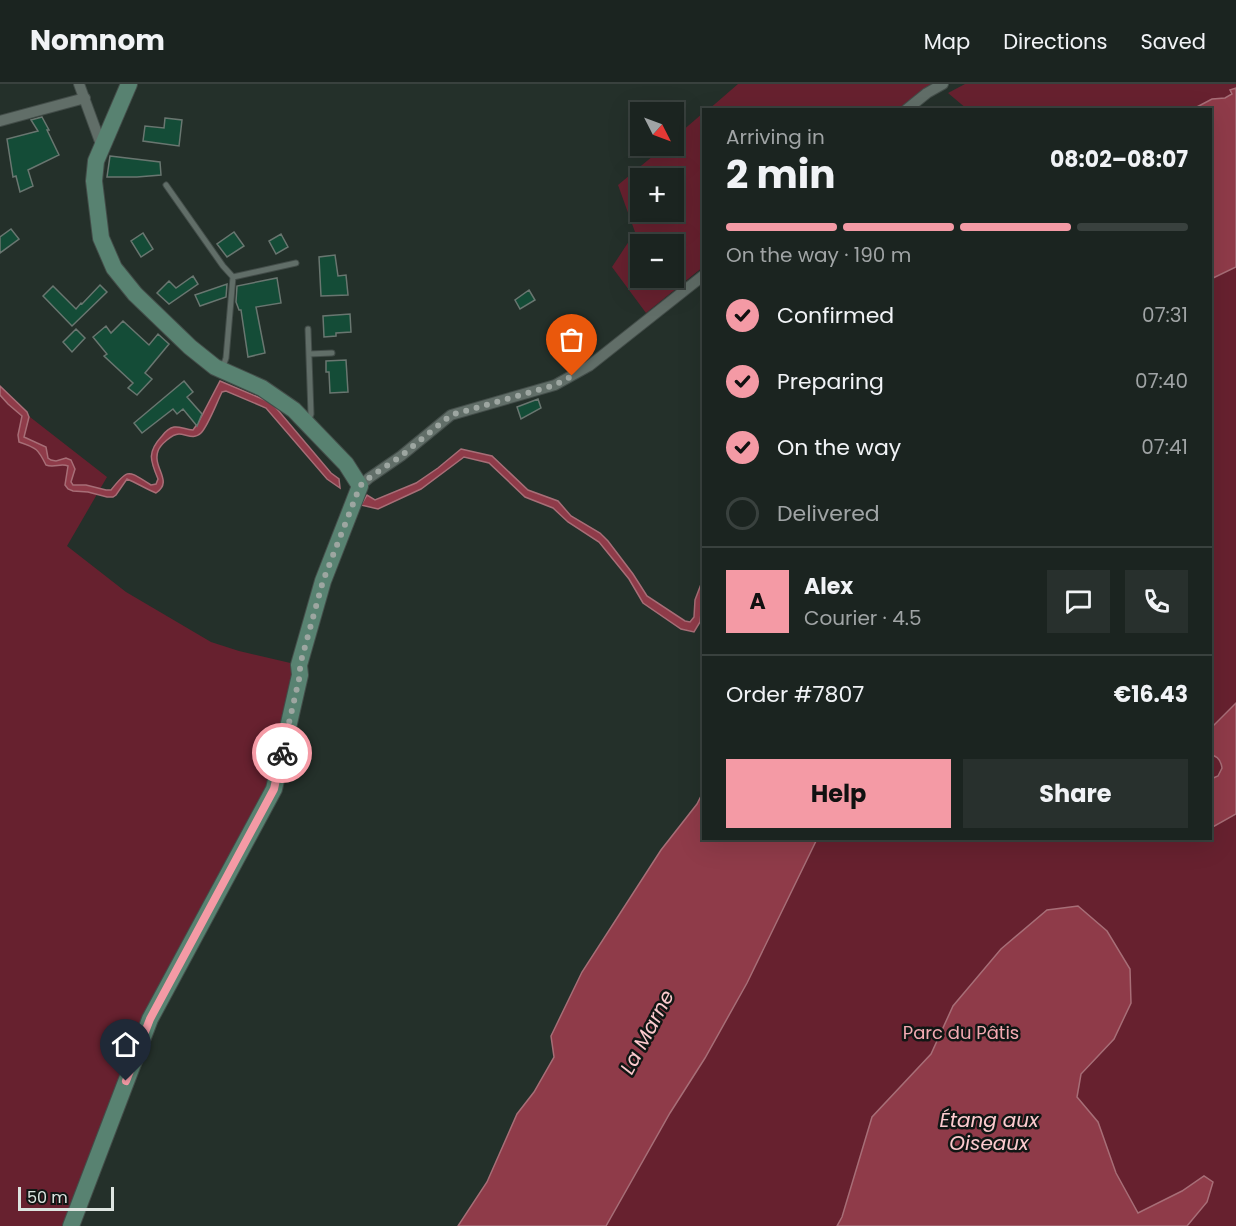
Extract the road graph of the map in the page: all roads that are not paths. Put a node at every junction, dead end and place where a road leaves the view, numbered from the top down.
1 (79, 84) edge
2 (129, 84) edge
3 (943, 84) edge
4 (85, 98) junction
5 (908, 108) edge
6 (0, 121) edge
7 (102, 147) junction
8 (165, 185) dead end
9 (296, 263) dead end
10 (233, 277) junction
11 (702, 277) edge
12 (308, 330) dead end
13 (332, 353) dead end
14 (309, 354) junction
15 (222, 370) junction
16 (307, 423) junction
17 (360, 486) junction
18 (71, 1226) edge

1 - 4 street
2 - 7 street
3 - 5 street
4 - 6 street
4 - 7 street
7 - 15 street
8 - 10 lane
9 - 10 lane
10 - 15 lane
11 - 17 street
12 - 14 lane
13 - 14 lane
14 - 16 lane
15 - 16 street
16 - 17 street
17 - 18 street

